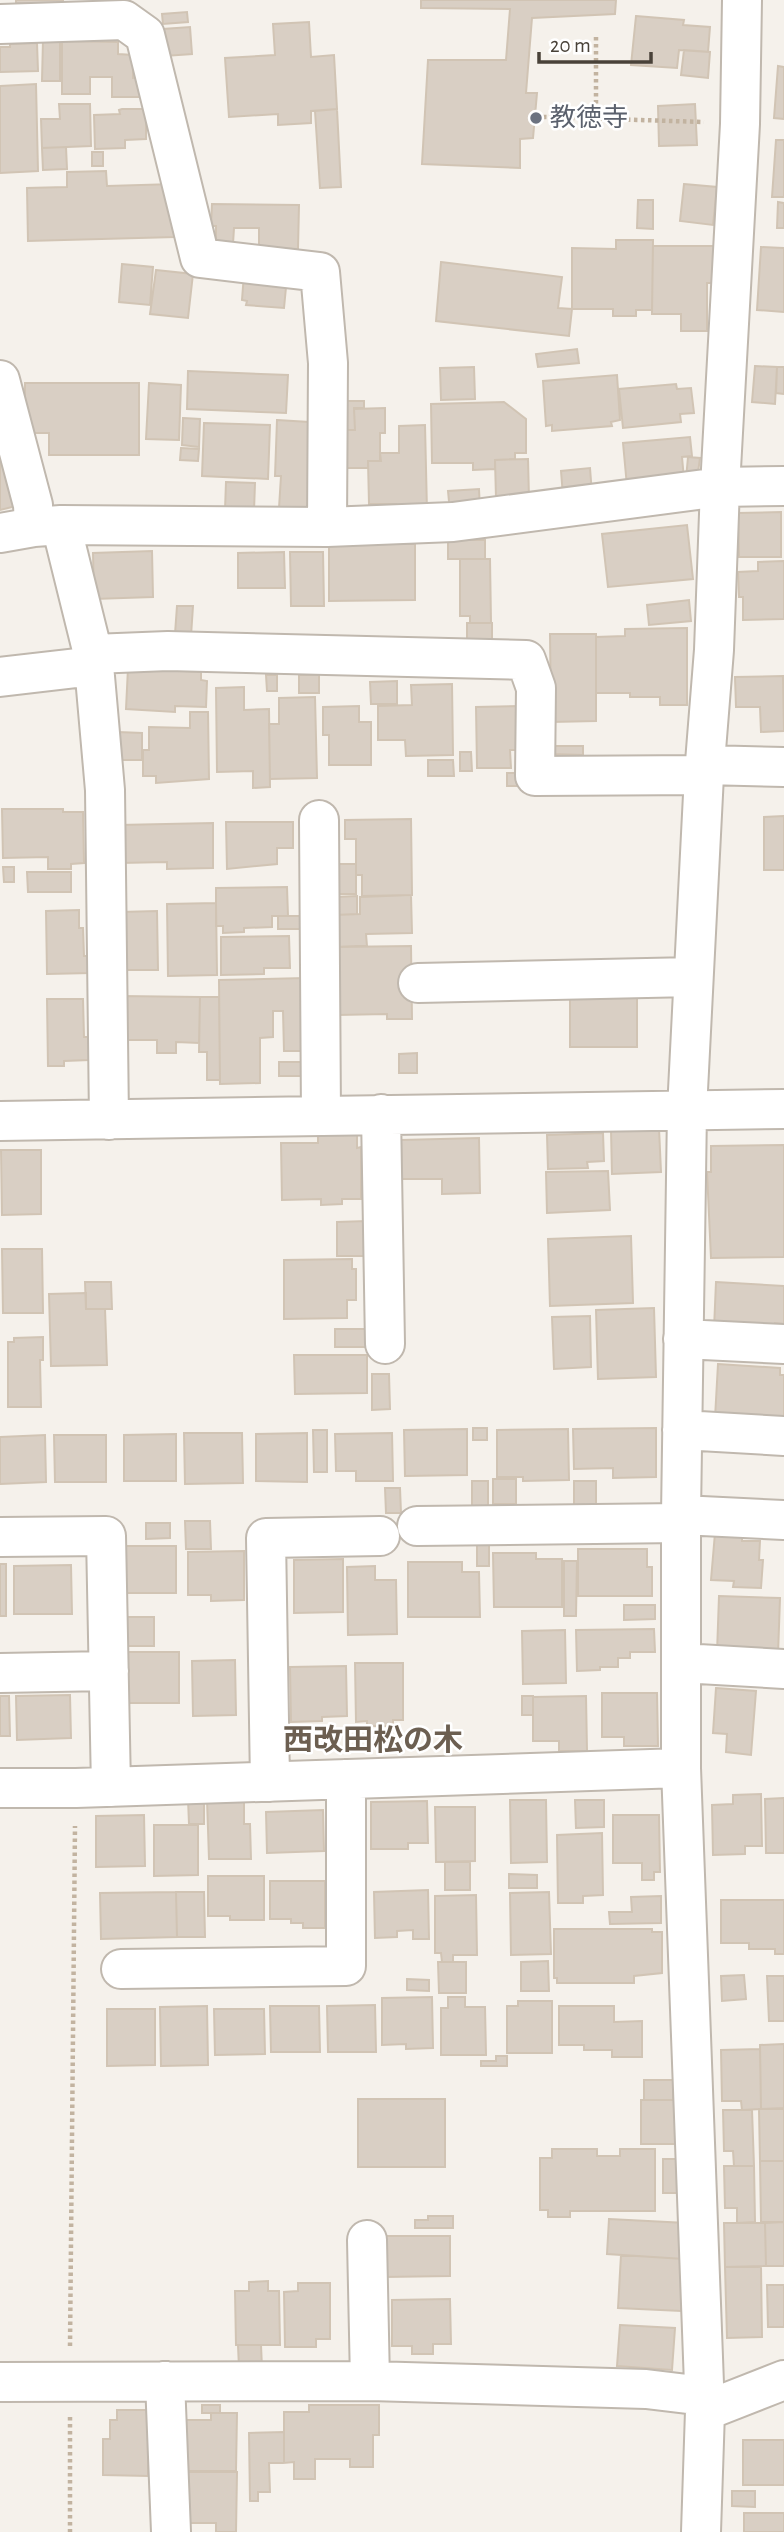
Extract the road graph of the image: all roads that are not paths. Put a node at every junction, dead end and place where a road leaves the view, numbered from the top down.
1 (742, 0) edge
2 (148, 17) edge
3 (0, 24) edge
4 (0, 380) edge
5 (784, 486) edge
6 (720, 487) junction
7 (327, 527) junction
8 (32, 529) edge
9 (94, 660) junction
10 (0, 677) edge
11 (784, 767) edge
12 (704, 770) junction
13 (319, 820) dead end
14 (693, 977) junction
15 (418, 983) dead end
16 (784, 1109) edge
17 (687, 1110) junction
18 (382, 1114) junction
19 (321, 1116) junction
20 (109, 1120) junction
21 (0, 1121) edge
22 (683, 1339) junction
23 (386, 1343) dead end
24 (784, 1344) edge
25 (682, 1430) junction
26 (784, 1436) edge
27 (681, 1519) junction
28 (784, 1520) edge
29 (417, 1526) dead end
30 (0, 1536) edge
31 (380, 1536) dead end
32 (681, 1663) junction
33 (784, 1669) edge
34 (108, 1671) junction
35 (0, 1673) edge
36 (681, 1768) junction
37 (346, 1779) junction
38 (270, 1782) junction
39 (93, 1787) junction
40 (0, 1788) edge
41 (121, 1969) dead end
42 (367, 2240) dead end
43 (784, 2380) edge
44 (165, 2381) junction
45 (370, 2381) junction
46 (0, 2382) edge
47 (704, 2403) junction
48 (171, 2532) edge
49 (701, 2532) edge

1 - 6 street
2 - 3 street
2 - 7 street
4 - 8 street
5 - 6 street
6 - 7 street
6 - 12 street
7 - 8 street
8 - 9 street
9 - 10 street
9 - 12 street
9 - 20 street
11 - 12 street
12 - 14 street
13 - 19 street
14 - 15 street
14 - 17 street
16 - 17 street
17 - 18 street
17 - 22 street
18 - 19 street
18 - 23 street
19 - 20 street
20 - 21 street
22 - 24 street
22 - 25 street
25 - 26 street
25 - 27 street
27 - 28 street
27 - 29 street
27 - 32 street
30 - 34 street
31 - 38 street
32 - 33 street
32 - 36 street
34 - 35 street
34 - 39 street
36 - 37 street
36 - 47 street
37 - 38 street
37 - 41 street
38 - 39 street
39 - 40 street
42 - 45 street
43 - 47 street
44 - 45 street
44 - 46 street
44 - 48 street
45 - 47 street
47 - 49 street

